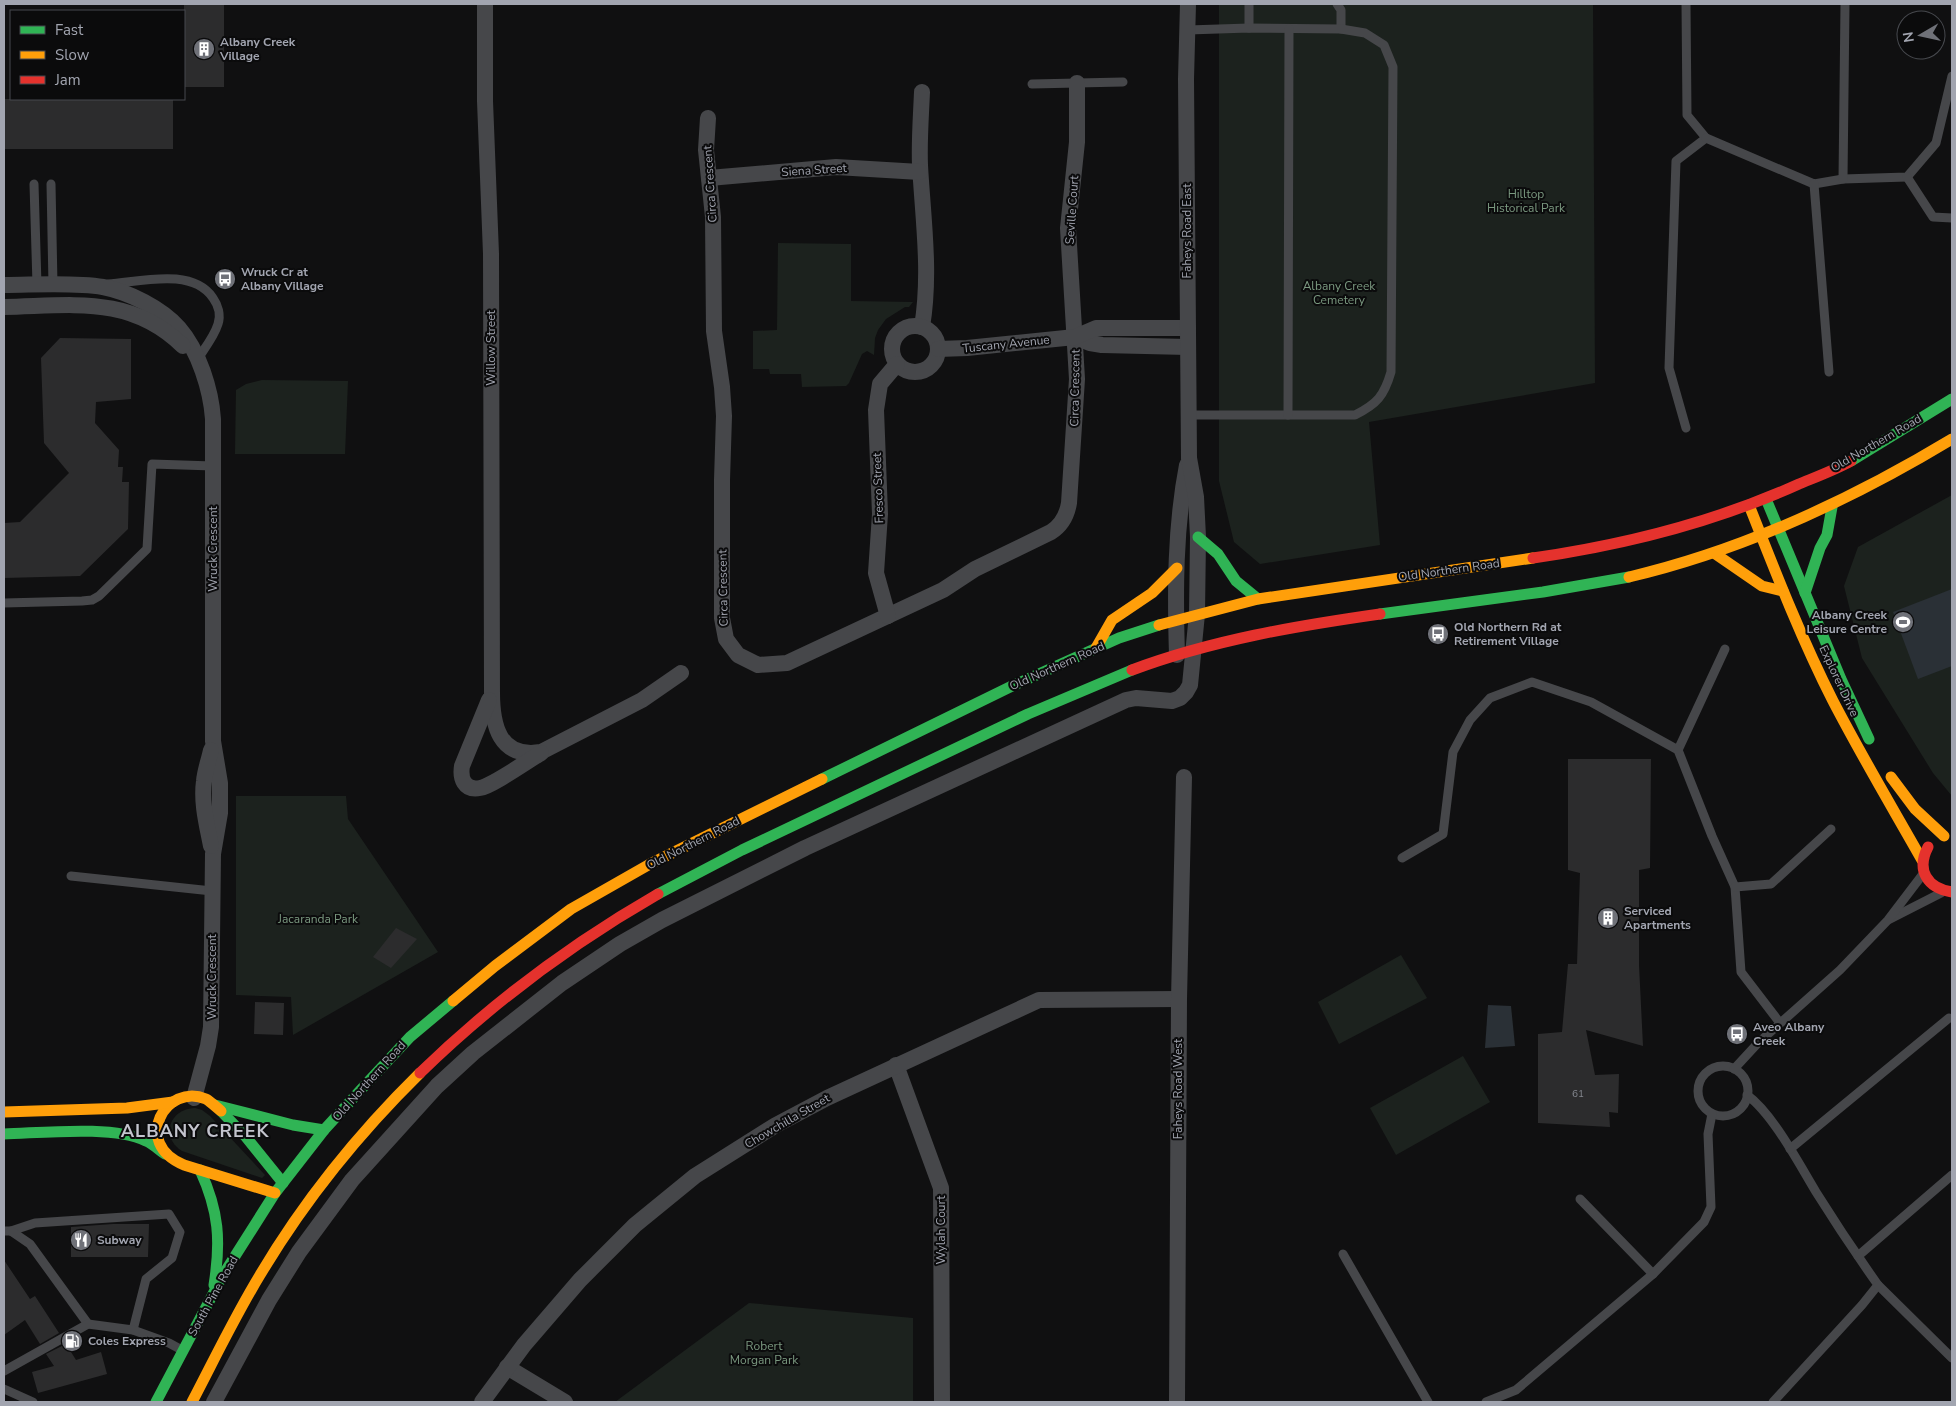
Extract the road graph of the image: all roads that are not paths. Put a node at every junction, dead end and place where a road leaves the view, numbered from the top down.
1 (486, 4) edge
2 (1188, 4) edge
3 (1249, 4) edge
4 (1337, 4) edge
5 (1686, 4) edge
6 (1845, 4) edge
7 (1249, 28) junction
8 (1289, 29) junction
9 (1341, 29) junction
10 (1188, 30) junction
11 (1952, 76) edge
12 (1124, 82) dead end
13 (1077, 83) junction
14 (1032, 84) dead end
15 (922, 92) dead end
16 (708, 118) dead end
17 (1706, 138) junction
18 (920, 172) junction
19 (1907, 177) junction
20 (709, 178) junction
21 (1842, 179) junction
22 (34, 184) dead end
23 (51, 184) dead end
24 (1814, 184) junction
25 (1952, 218) edge
26 (4, 285) edge
27 (45, 285) junction
28 (90, 286) junction
29 (37, 306) junction
30 (54, 306) junction
31 (4, 307) edge
32 (922, 327) junction
33 (1188, 328) junction
34 (1075, 337) junction
35 (1188, 347) junction
36 (938, 349) junction
37 (197, 360) junction
38 (897, 364) junction
39 (1829, 372) dead end
40 (1952, 399) edge
41 (1188, 415) junction
42 (1288, 415) junction
43 (1686, 428) dead end
44 (1952, 439) edge
45 (1189, 458) junction
46 (213, 466) junction
47 (1766, 499) junction
48 (1749, 505) junction
49 (1832, 507) junction
50 (1778, 530) junction
51 (1198, 536) junction
52 (1760, 537) junction
53 (1714, 553) junction
54 (1177, 568) junction
55 (1783, 591) junction
56 (1805, 593) junction
57 (1258, 599) junction
58 (4, 603) edge
59 (1197, 614) junction
60 (888, 616) junction
61 (1176, 621) junction
62 (1096, 648) junction
63 (1195, 649) junction
64 (1725, 649) dead end
65 (1176, 655) junction
66 (682, 673) dead end
67 (492, 692) junction
68 (1874, 748) dead end
69 (546, 750) junction
70 (1678, 750) junction
71 (1887, 771) dead end
72 (1184, 776) dead end
73 (1831, 829) dead end
74 (1948, 836) edge
75 (1402, 858) dead end
76 (1922, 860) junction
77 (1923, 873) junction
78 (71, 876) dead end
79 (1735, 887) junction
80 (212, 891) junction
81 (1948, 892) edge
82 (1888, 920) junction
83 (1178, 999) junction
84 (1949, 1018) dead end
85 (1780, 1023) junction
86 (896, 1065) junction
87 (1734, 1069) junction
88 (1747, 1095) junction
89 (194, 1098) junction
90 (173, 1102) junction
91 (214, 1105) junction
92 (4, 1112) edge
93 (1712, 1114) junction
94 (324, 1130) junction
95 (4, 1134) edge
96 (1790, 1149) junction
97 (170, 1158) junction
98 (200, 1170) junction
99 (1952, 1175) edge
100 (290, 1195) junction
101 (1580, 1200) dead end
102 (7, 1231) edge
103 (1343, 1254) dead end
104 (1858, 1256) junction
105 (1653, 1274) junction
106 (1878, 1285) junction
107 (213, 1294) junction
108 (88, 1324) junction
109 (133, 1330) junction
110 (183, 1351) junction
111 (1952, 1358) edge
112 (507, 1367) junction
113 (4, 1371) edge
114 (4, 1389) edge
115 (33, 1402) edge
116 (156, 1402) edge
117 (192, 1402) edge
118 (214, 1402) edge
119 (482, 1402) edge
120 (565, 1402) edge
121 (942, 1402) edge
122 (1177, 1402) edge
123 (1428, 1402) edge
124 (1486, 1402) edge
125 (1774, 1402) edge

1 - 67 street, Willow Street
2 - 10 street, Faheys Road East
3 - 7 lane
4 - 9 lane
5 - 17 lane
6 - 21 lane
7 - 8 lane
7 - 10 lane
8 - 9 lane
8 - 42 lane
9 - 42 lane
10 - 33 street, Faheys Road East
11 - 19 lane
12 - 13 lane
13 - 14 lane
13 - 34 street, Seville Court
15 - 18 street
16 - 20 street, Circa Crescent
17 - 24 lane
17 - 43 lane
18 - 20 street, Siena Street
18 - 32 street
19 - 21 lane
19 - 25 lane
20 - 60 street, Circa Crescent
21 - 24 lane
22 - 27 lane
23 - 27 lane
24 - 39 lane
26 - 27 street, Wruck Crescent
27 - 28 street, Wruck Crescent
27 - 29 street
27 - 30 street
28 - 37 street, Wruck Crescent
28 - 37 lane
29 - 30 street, Wruck Crescent
29 - 31 street, Wruck Crescent
30 - 37 street, Wruck Crescent
32 - 36 street
32 - 38 street
33 - 34 street, Tuscany Avenue
33 - 35 street, Faheys Road East
34 - 35 street, Tuscany Avenue
34 - 36 street, Tuscany Avenue
34 - 60 street, Circa Crescent
35 - 41 street, Faheys Road East
36 - 38 street
37 - 46 street, Wruck Crescent
38 - 60 street, Fresco Street
40 - 47 main road, Old Northern Road
41 - 42 lane
41 - 45 street, Faheys Road East
44 - 49 main road
45 - 51 street, Faheys Road East
45 - 54 street, Faheys Road East
46 - 58 lane
46 - 80 street, Wruck Crescent
47 - 48 main road, Old Northern Road
47 - 50 main road, Explorer Drive
48 - 52 main road, Explorer Drive
48 - 57 main road, Old Northern Road
49 - 50 main road
49 - 56 main road
50 - 52 main road
50 - 56 main road, Explorer Drive
51 - 57 main road
51 - 59 street, Faheys Road East
52 - 53 main road
52 - 55 main road, Explorer Drive
53 - 55 main road
53 - 63 main road
54 - 61 street, Faheys Road East
54 - 62 main road
55 - 76 main road, Explorer Drive
56 - 68 main road, Explorer Drive
57 - 59 main road, Old Northern Road
59 - 61 main road, Old Northern Road
59 - 63 street, Faheys Road East
61 - 62 main road, Old Northern Road
61 - 65 street, Faheys Road East
62 - 94 main road, Old Northern Road
63 - 65 main road
63 - 118 street
64 - 70 lane
65 - 100 main road
66 - 69 street, Willow Street
67 - 69 street, Willow Street
67 - 69 street, Willow Street
70 - 75 lane
70 - 79 lane
71 - 74 main road
72 - 83 street, Faheys Road West
73 - 79 lane
74 - 76 main road
76 - 77 main road
77 - 81 main road
77 - 82 lane
78 - 80 lane
79 - 85 lane
80 - 89 street, Wruck Crescent
81 - 82 lane
82 - 85 lane
83 - 86 street, Chowchilla Street
83 - 122 street, Faheys Road West
84 - 96 lane
85 - 87 lane
86 - 112 street, Chowchilla Street
86 - 121 street, Wylah Court
87 - 88 lane
87 - 93 lane
88 - 93 lane
88 - 96 lane
89 - 90 main road
89 - 91 main road
90 - 92 main road
90 - 97 main road
91 - 94 main road
91 - 100 main road
93 - 105 lane
94 - 100 main road, Old Northern Road
95 - 97 main road
96 - 104 lane
97 - 98 main road
98 - 100 main road
98 - 107 main road
99 - 104 lane
100 - 107 main road, South Pine Road
100 - 117 main road
101 - 105 lane
102 - 108 lane
102 - 109 lane
103 - 123 lane
104 - 106 lane
105 - 124 lane
106 - 111 lane
106 - 125 lane
107 - 110 main road, South Pine Road
108 - 109 lane
108 - 113 lane
109 - 110 lane
110 - 116 main road, South Pine Road
112 - 119 street, Chowchilla Street
112 - 120 street
114 - 115 lane

